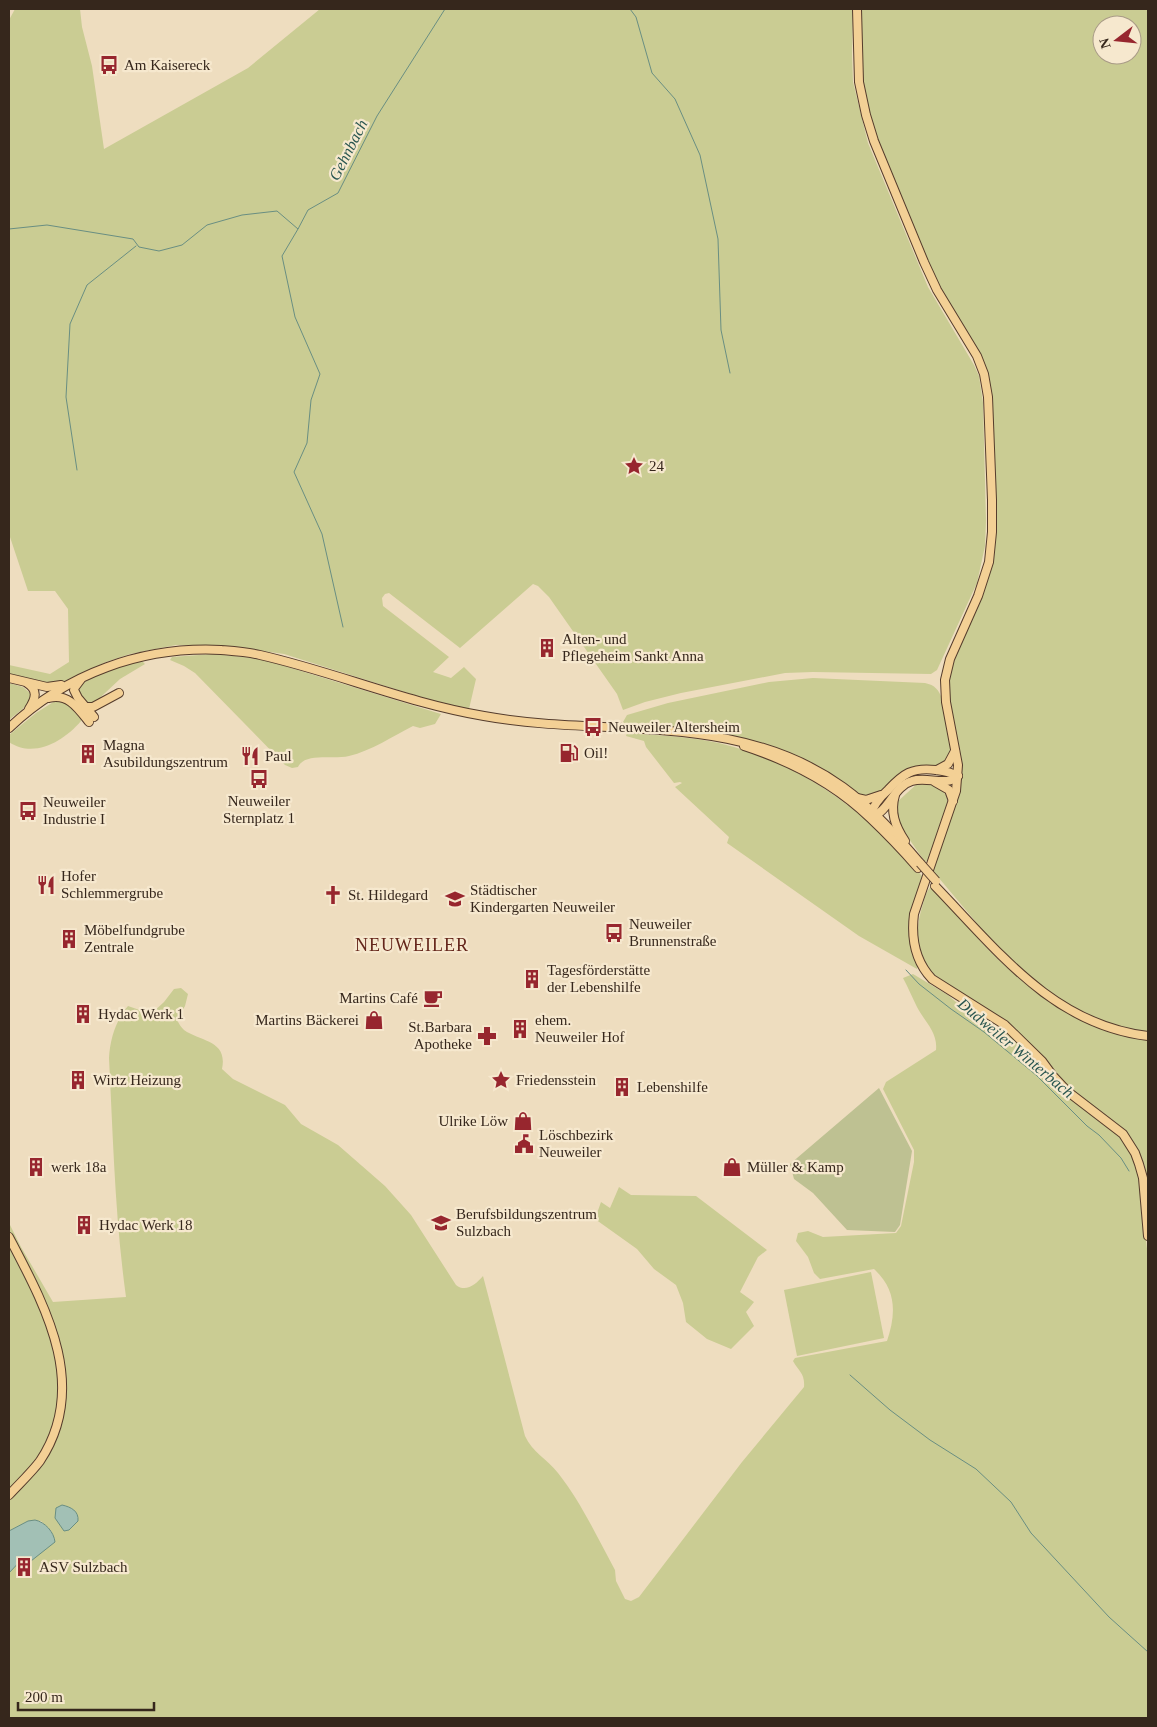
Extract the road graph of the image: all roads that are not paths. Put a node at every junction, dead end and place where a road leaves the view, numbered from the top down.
1 (857, 9) edge
2 (86, 675) junction
3 (9, 678) edge
4 (23, 681) junction
5 (68, 684) junction
6 (119, 693) dead end
7 (42, 700) junction
8 (86, 707) junction
9 (27, 712) junction
10 (9, 728) edge
11 (694, 733) junction
12 (955, 750) junction
13 (937, 770) junction
14 (958, 776) junction
15 (930, 780) junction
16 (896, 793) junction
17 (883, 795) junction
18 (857, 798) junction
19 (954, 801) junction
20 (872, 815) junction
21 (914, 855) junction
22 (919, 865) junction
23 (1148, 1036) edge
24 (1148, 1236) edge
25 (9, 1237) edge
26 (9, 1494) edge

1 - 12 main road
2 - 5 main road
2 - 8 main road
2 - 11 main road
3 - 4 main road
4 - 5 main road
4 - 9 main road
5 - 7 main road
6 - 8 main road
7 - 8 main road
7 - 9 main road
9 - 10 main road
11 - 18 main road
11 - 20 main road
12 - 13 main road
12 - 14 main road
13 - 14 main road
13 - 17 main road
14 - 15 main road
14 - 19 main road
15 - 16 main road
15 - 19 main road
16 - 20 main road
16 - 21 main road
17 - 18 main road
17 - 20 main road
18 - 20 main road
19 - 24 main road
20 - 21 main road
20 - 22 main road
21 - 22 main road
22 - 23 main road
25 - 26 main road

